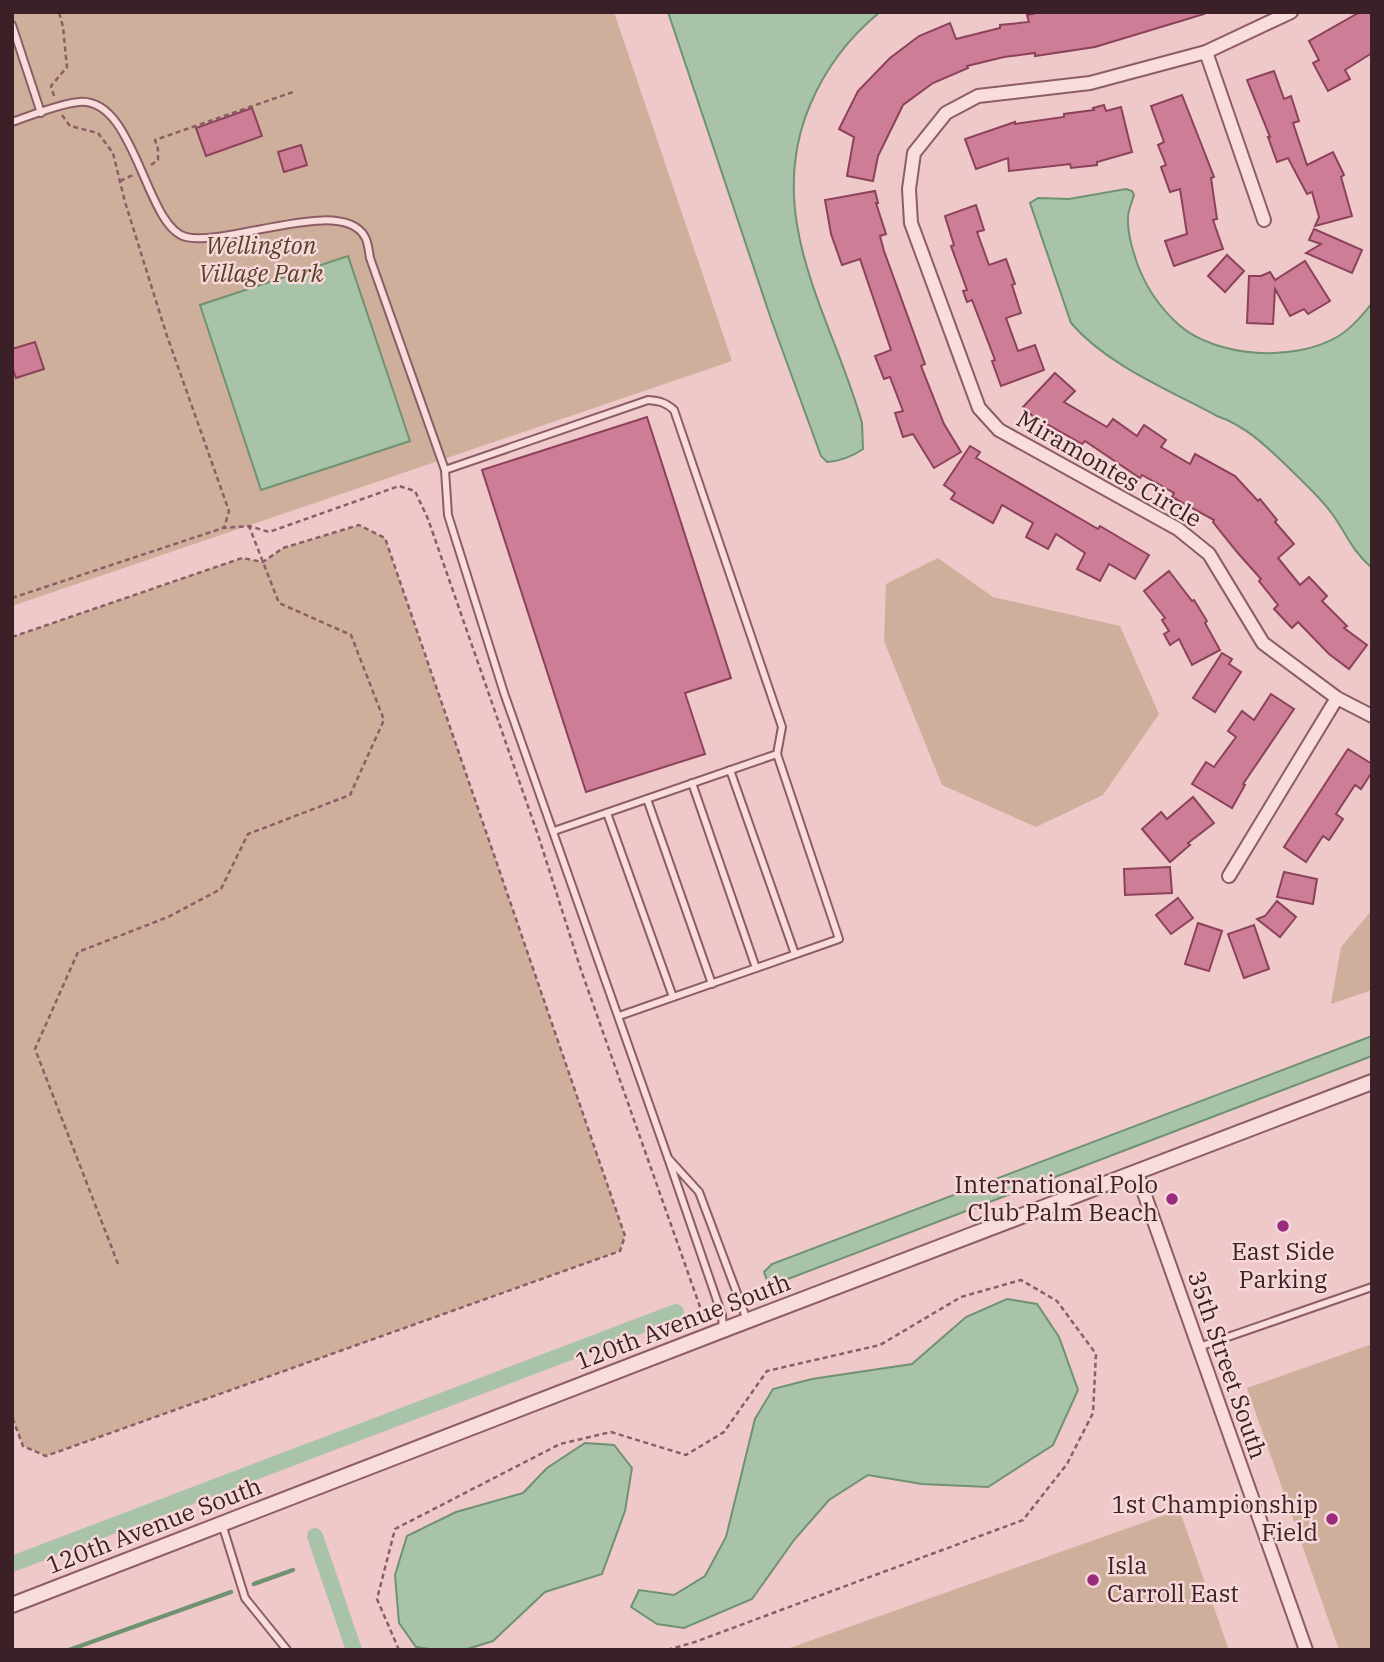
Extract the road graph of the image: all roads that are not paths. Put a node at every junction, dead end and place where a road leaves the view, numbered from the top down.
1 (1291, 12) edge
2 (12, 25) edge
3 (1206, 52) junction
4 (41, 113) junction
5 (12, 122) edge
6 (1264, 220) dead end
7 (445, 470) junction
8 (1337, 698) junction
9 (1372, 716) edge
10 (777, 754) junction
11 (730, 770) junction
12 (692, 783) junction
13 (647, 799) junction
14 (607, 813) junction
15 (554, 831) junction
16 (1230, 876) dead end
17 (795, 954) junction
18 (756, 968) junction
19 (712, 984) junction
20 (673, 997) junction
21 (619, 1016) junction
22 (1371, 1086) edge
23 (668, 1158) junction
24 (1137, 1173) junction
25 (1372, 1287) edge
26 (747, 1320) junction
27 (723, 1329) junction
28 (1199, 1347) junction
29 (222, 1524) junction
30 (12, 1605) edge
31 (286, 1650) edge
32 (1306, 1650) edge

1 - 3 street, Miramontes Circle
2 - 4 lane
3 - 6 street
3 - 8 street, Miramontes Circle
4 - 5 lane
4 - 7 lane
7 - 10 lane
7 - 15 lane
8 - 9 street, Miramontes Circle
8 - 16 street
10 - 11 lane
10 - 17 lane
11 - 12 lane
11 - 17 lane
12 - 13 lane
12 - 18 lane
13 - 14 lane
13 - 19 lane
14 - 15 lane
14 - 20 lane
15 - 21 lane
17 - 18 lane
18 - 19 lane
19 - 20 lane
20 - 21 lane
21 - 23 lane
22 - 24 street, 120th Avenue South
23 - 26 lane
23 - 27 lane
24 - 26 street, 120th Avenue South
24 - 28 street, 35th Street South
25 - 28 lane
26 - 27 street, 120th Avenue South
27 - 29 street, 120th Avenue South
28 - 32 street, 35th Street South
29 - 30 street, 120th Avenue South
29 - 31 lane

